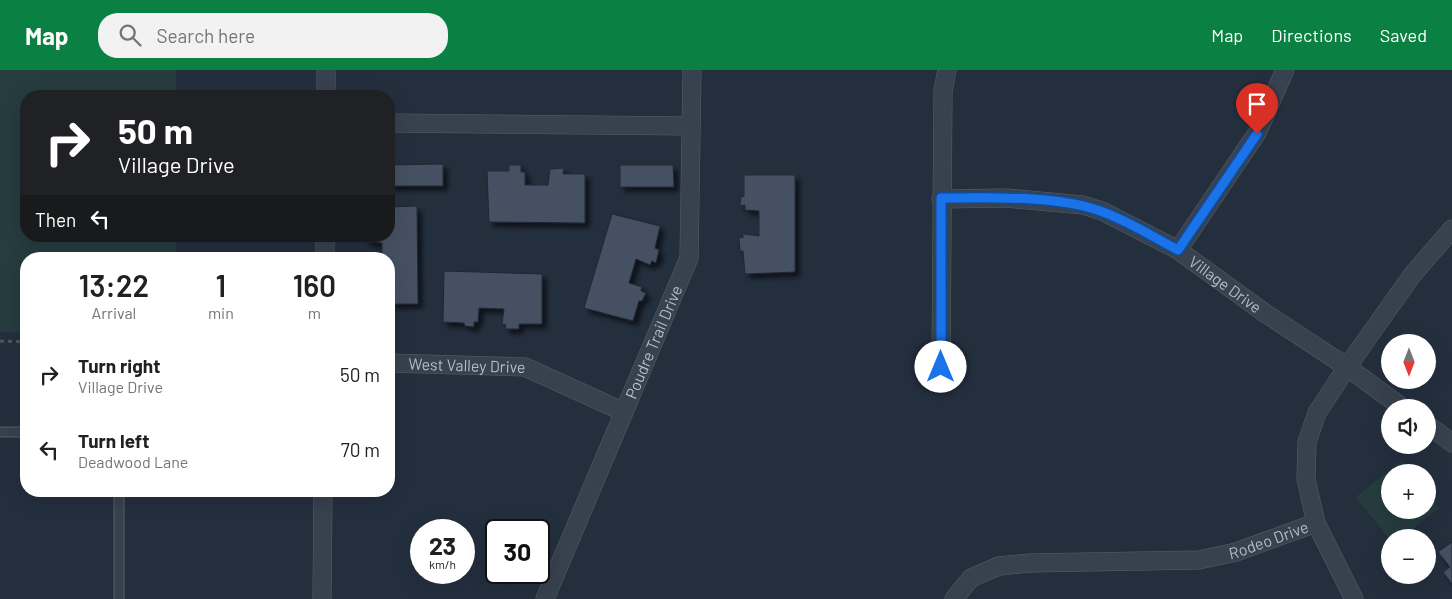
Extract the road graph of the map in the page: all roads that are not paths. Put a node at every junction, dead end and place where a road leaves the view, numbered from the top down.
1 (326, 70) edge
2 (692, 70) edge
3 (948, 70) edge
4 (1285, 70) edge
5 (326, 90) edge
6 (395, 123) edge
7 (690, 126) junction
8 (941, 198) junction
9 (1452, 229) edge
10 (1178, 250) junction
11 (395, 363) edge
12 (941, 367) dead end
13 (1347, 367) junction
14 (1391, 399) edge
15 (624, 412) junction
16 (1436, 431) edge
17 (0, 432) edge
18 (20, 432) edge
19 (1452, 443) edge
20 (119, 497) edge
21 (322, 497) edge
22 (1316, 523) junction
23 (119, 599) edge
24 (322, 599) edge
25 (545, 599) edge
26 (954, 599) edge
27 (1354, 599) edge

1 - 5 street
2 - 7 street, Poudre Trail Drive
3 - 8 street
4 - 10 street
6 - 7 street
7 - 15 street, Poudre Trail Drive
8 - 10 street, Village Drive
8 - 12 street
9 - 13 street, Rodeo Drive
10 - 13 street, Village Drive
11 - 15 street, West Valley Drive
13 - 14 street, Village Drive
13 - 22 street, Rodeo Drive
15 - 25 street, Poudre Trail Drive
16 - 19 street
17 - 18 lane
20 - 23 lane
21 - 24 street
22 - 26 street, Rodeo Drive
22 - 27 street

